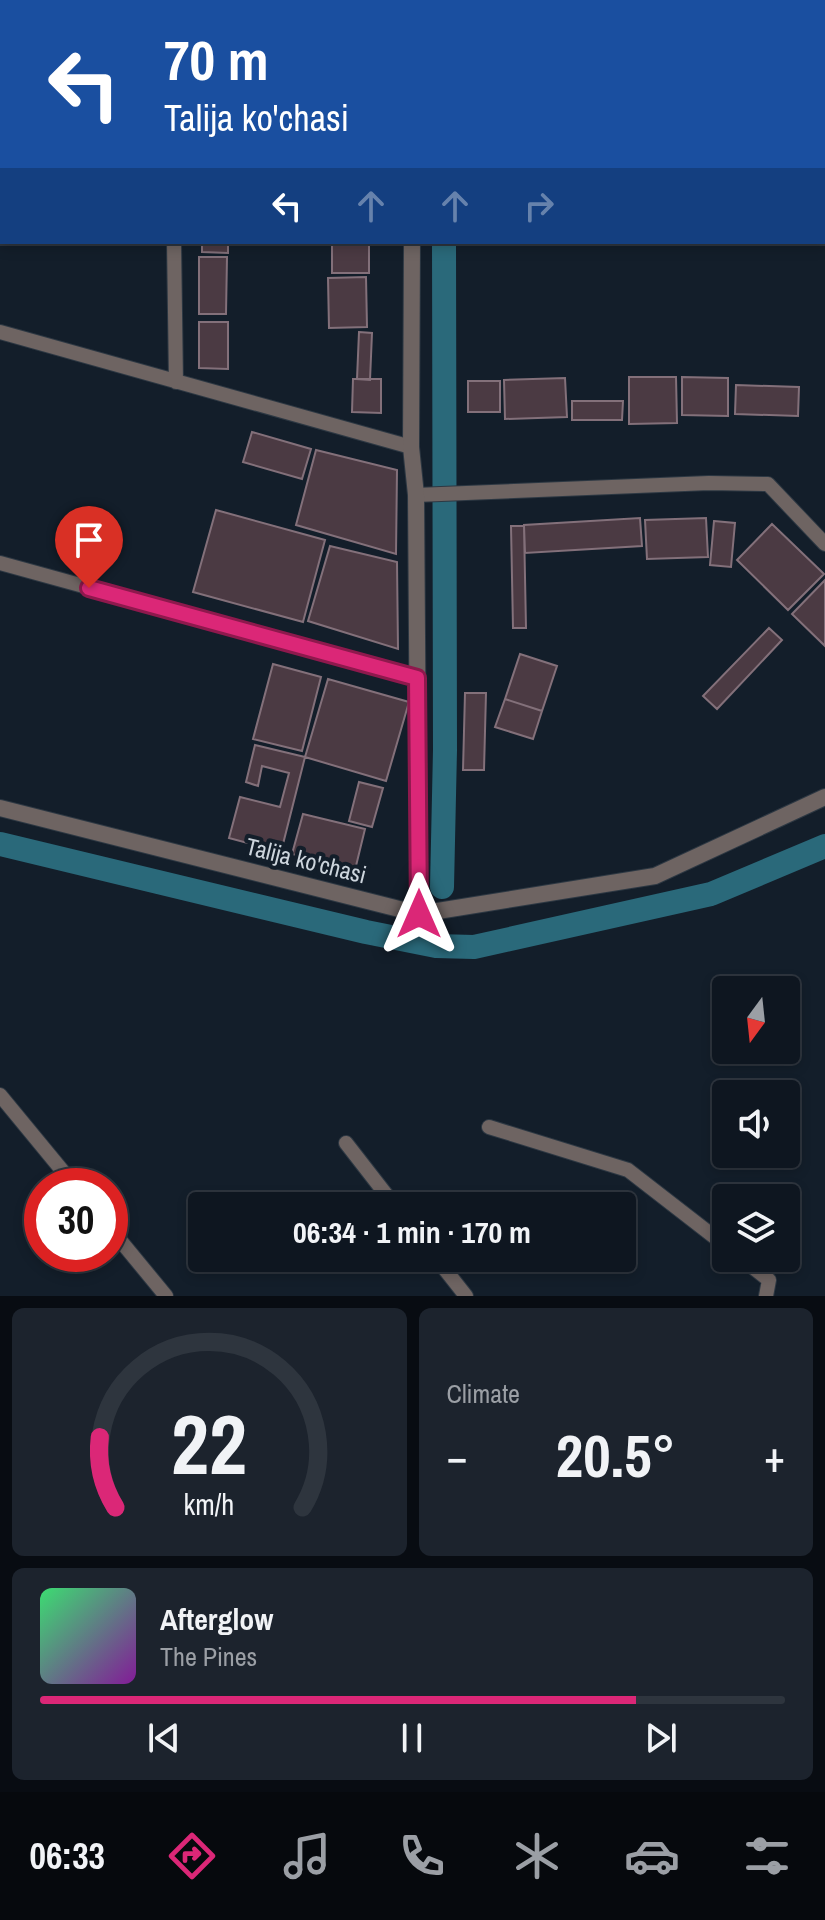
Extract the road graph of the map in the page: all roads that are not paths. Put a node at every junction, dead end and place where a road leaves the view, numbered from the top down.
1 (174, 244) edge
2 (412, 244) edge
3 (0, 332) edge
4 (176, 382) junction
5 (411, 447) junction
6 (416, 495) junction
7 (825, 544) edge
8 (0, 563) edge
9 (417, 678) junction
10 (825, 797) edge
11 (0, 808) edge
12 (419, 914) junction
13 (0, 1095) edge
14 (489, 1127) dead end
15 (346, 1143) dead end
16 (60, 1168) edge
17 (384, 1192) edge
18 (712, 1235) edge
19 (128, 1250) edge
20 (447, 1272) edge
21 (759, 1272) edge
22 (166, 1296) edge
23 (466, 1296) edge
24 (766, 1296) edge

1 - 4 lane
2 - 5 street
3 - 4 lane
4 - 5 lane
5 - 6 street
6 - 7 lane
6 - 9 street
8 - 9 lane
9 - 12 street
10 - 12 street, Talija ko'chasi
11 - 12 street, Talija ko'chasi
13 - 16 lane
14 - 18 lane
15 - 17 lane
19 - 22 lane
20 - 23 lane
21 - 24 lane

